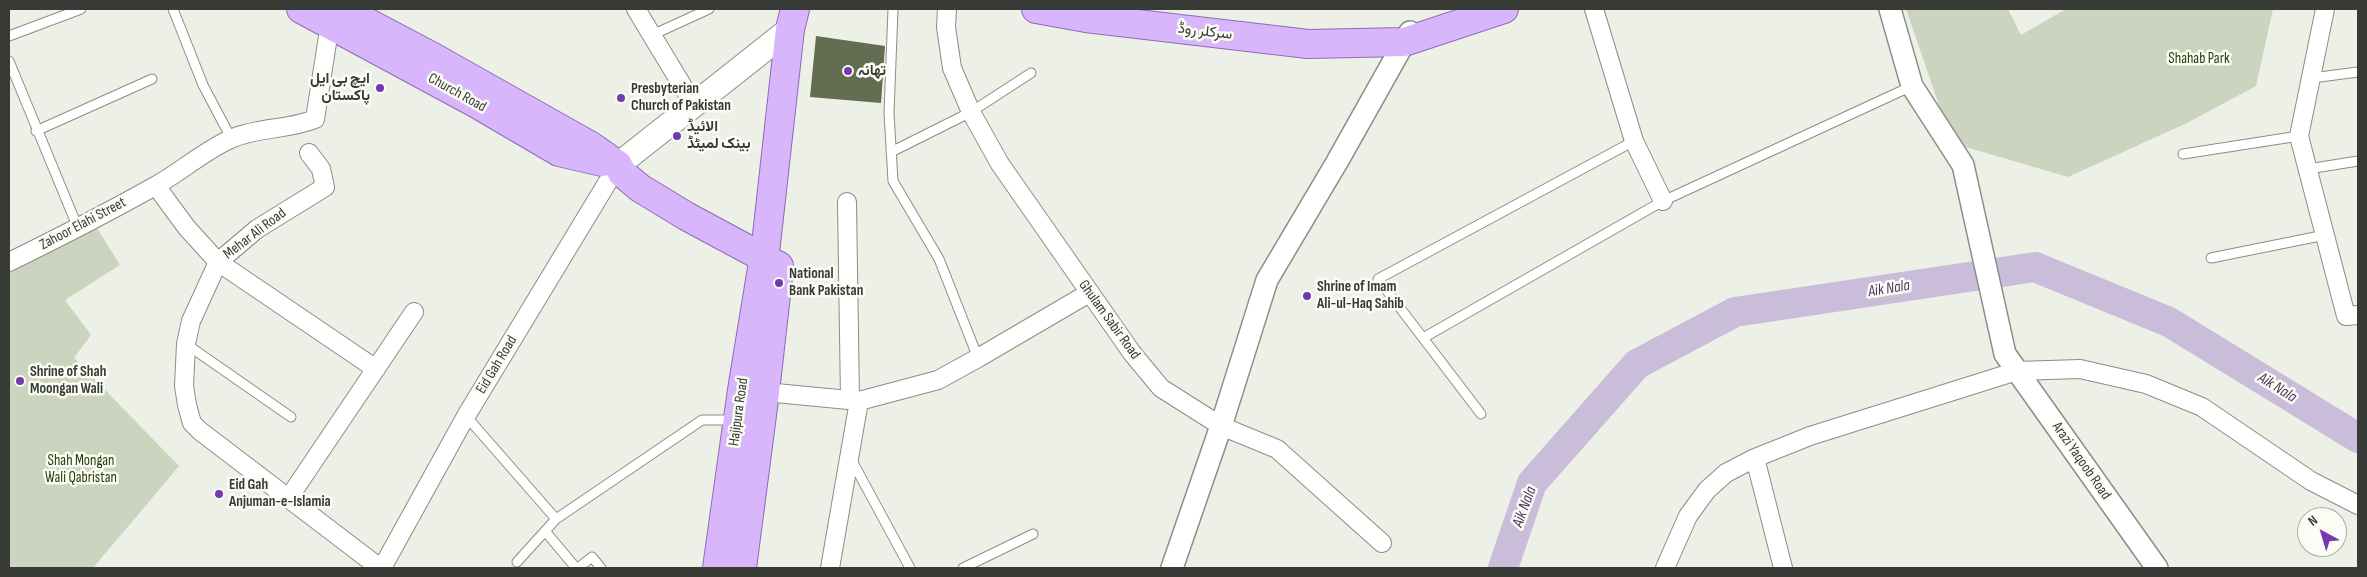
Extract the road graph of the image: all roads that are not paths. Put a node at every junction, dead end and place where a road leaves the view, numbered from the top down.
1 (81, 9) edge
2 (173, 9) edge
3 (301, 9) edge
4 (636, 9) edge
5 (709, 9) edge
6 (810, 9) edge
7 (893, 9) edge
8 (947, 9) edge
9 (1036, 9) edge
10 (1458, 9) edge
11 (1504, 9) edge
12 (1594, 9) edge
13 (1890, 9) edge
14 (2325, 9) edge
15 (336, 16) edge
16 (792, 19) edge
17 (1408, 34) junction
18 (652, 35) junction
19 (9, 36) edge
20 (9, 60) edge
21 (2358, 72) edge
22 (1031, 74) dead end
23 (152, 78) dead end
24 (2312, 78) junction
25 (1912, 86) junction
26 (694, 105) junction
27 (971, 112) junction
28 (36, 131) junction
29 (2299, 136) junction
30 (231, 138) junction
31 (1634, 141) junction
32 (891, 152) junction
33 (309, 153) dead end
34 (2183, 154) dead end
35 (2358, 161) edge
36 (618, 165) junction
37 (2308, 169) junction
38 (156, 186) junction
39 (847, 202) dead end
40 (1663, 202) junction
41 (78, 228) junction
42 (2325, 235) junction
43 (2211, 258) dead end
44 (771, 261) junction
45 (9, 262) edge
46 (218, 262) junction
47 (1089, 293) junction
48 (414, 312) dead end
49 (2358, 315) edge
50 (1423, 338) junction
51 (186, 344) junction
52 (978, 358) junction
53 (376, 369) junction
54 (2017, 371) junction
55 (754, 391) junction
56 (855, 401) junction
57 (1481, 414) dead end
58 (466, 416) junction
59 (291, 418) dead end
60 (738, 420) junction
61 (1221, 426) junction
62 (850, 456) junction
63 (1755, 458) junction
64 (288, 499) junction
65 (2358, 504) edge
66 (556, 519) junction
67 (545, 531) junction
68 (1033, 534) dead end
69 (1382, 543) dead end
70 (518, 562) dead end
71 (381, 568) edge
72 (577, 568) edge
73 (601, 568) edge
74 (717, 568) edge
75 (742, 568) edge
76 (830, 568) edge
77 (910, 568) edge
78 (963, 568) edge
79 (1172, 568) edge
80 (1665, 568) edge
81 (1783, 568) edge
82 (2157, 568) edge

1 - 19 lane
2 - 30 lane
3 - 15 main road, Church Road
4 - 18 street
5 - 18 lane
6 - 44 main road
7 - 32 lane
8 - 27 street, Ghulam Sabir Road
9 - 17 main road, سرکلر روڈ
10 - 17 main road, سرکلر روڈ
11 - 17 main road, سرکلر روڈ
12 - 31 street
13 - 25 street
14 - 24 street
15 - 30 street
15 - 36 main road, Church Road
16 - 26 main road
16 - 44 main road
17 - 61 street
18 - 26 street
20 - 28 lane
21 - 24 lane
22 - 27 lane
23 - 28 lane
24 - 29 street
25 - 40 lane
25 - 54 street, Arazi Yaqoob Road
26 - 36 main road
27 - 32 lane
27 - 47 street, Ghulam Sabir Road
28 - 41 lane
29 - 34 lane
29 - 37 street
30 - 38 street, Zahoor Elahi Street
31 - 40 street
31 - 50 lane
32 - 52 lane
33 - 46 street, Mehar Ali Road
35 - 37 lane
36 - 44 main road
36 - 58 street, Eid Gah Road
37 - 42 street
38 - 41 street, Zahoor Elahi Street
38 - 46 street
39 - 56 street
40 - 50 lane
41 - 45 street, Zahoor Elahi Street
42 - 43 lane
42 - 49 street
44 - 55 main road, Hajipura Road
46 - 51 street, Mehar Ali Road
46 - 53 street
47 - 52 street
47 - 61 street, Ghulam Sabir Road
48 - 53 street
50 - 57 lane
51 - 59 lane
51 - 64 street, Mehar Ali Road
52 - 56 street
53 - 64 street
54 - 63 street
54 - 65 street
54 - 82 street, Arazi Yaqoob Road
55 - 56 street
55 - 60 main road, Hajipura Road
55 - 75 main road
56 - 62 street
58 - 66 lane
58 - 71 street, Eid Gah Road
60 - 66 lane
60 - 74 main road, Hajipura Road
61 - 69 street, Ghulam Sabir Road
61 - 79 street
62 - 76 street
62 - 77 lane
63 - 80 street
63 - 81 street
64 - 71 street, Mehar Ali Road
66 - 67 lane
67 - 70 lane
67 - 72 lane
68 - 78 lane
72 - 73 lane

